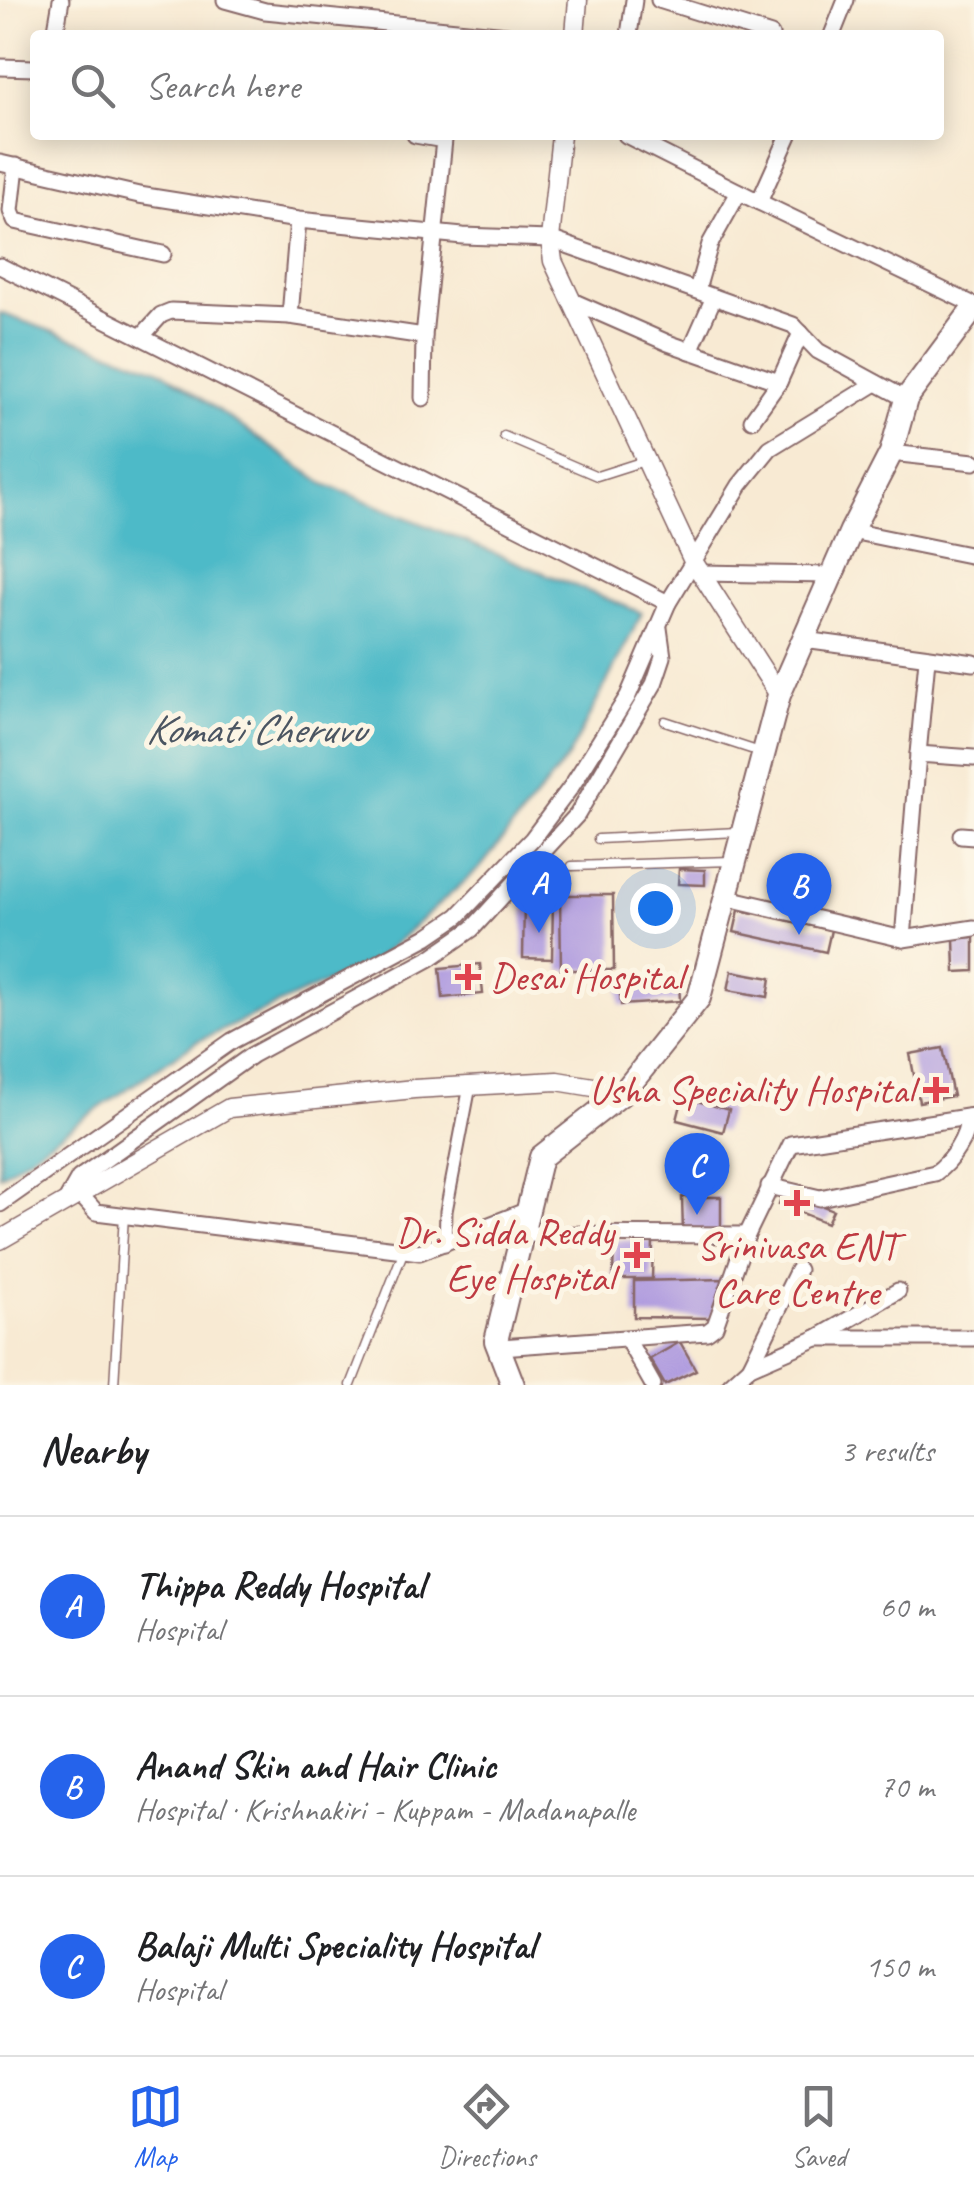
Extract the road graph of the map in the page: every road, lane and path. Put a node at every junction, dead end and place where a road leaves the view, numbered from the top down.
1 (62, 0) edge
2 (225, 0) edge
3 (578, 0) edge
4 (634, 0) edge
5 (659, 0) edge
6 (846, 0) edge
7 (56, 30) edge
8 (442, 30) edge
9 (575, 30) edge
10 (630, 30) edge
11 (755, 30) edge
12 (834, 30) edge
13 (0, 67) edge
14 (30, 68) edge
15 (444, 140) edge
16 (560, 140) edge
17 (636, 140) edge
18 (787, 140) edge
19 (8, 165) edge
20 (739, 192) junction
21 (760, 202) junction
22 (298, 220) junction
23 (433, 233) junction
24 (550, 238) junction
25 (163, 254) dead end
26 (0, 266) edge
27 (697, 290) junction
28 (714, 296) junction
29 (570, 300) junction
30 (974, 306) edge
31 (290, 316) junction
32 (801, 333) junction
33 (424, 336) junction
34 (142, 338) junction
35 (690, 351) junction
36 (779, 382) junction
37 (876, 383) junction
38 (423, 398) dead end
39 (906, 399) junction
40 (752, 420) dead end
41 (504, 436) dead end
42 (891, 453) junction
43 (648, 460) junction
44 (974, 462) edge
45 (850, 531) junction
46 (974, 556) edge
47 (697, 567) junction
48 (830, 575) junction
49 (668, 603) junction
50 (658, 628) junction
51 (804, 640) junction
52 (927, 658) junction
53 (974, 663) edge
54 (780, 695) junction
55 (665, 721) dead end
56 (762, 752) junction
57 (918, 754) junction
58 (974, 758) edge
59 (740, 832) junction
60 (598, 839) dead end
61 (732, 861) junction
62 (572, 866) dead end
63 (724, 897) junction
64 (974, 928) edge
65 (902, 939) junction
66 (470, 1086) junction
67 (624, 1092) junction
68 (971, 1117) edge
69 (768, 1186) junction
70 (72, 1197) junction
71 (0, 1204) edge
72 (528, 1210) junction
73 (124, 1215) junction
74 (521, 1234) junction
75 (747, 1235) junction
76 (0, 1240) edge
77 (445, 1244) junction
78 (404, 1250) junction
79 (798, 1270) dead end
80 (898, 1291) dead end
81 (817, 1338) junction
82 (974, 1338) edge
83 (627, 1339) junction
84 (501, 1347) junction
85 (750, 1367) junction
86 (114, 1385) edge
87 (351, 1385) edge
88 (513, 1385) edge
89 (654, 1385) edge
90 (730, 1385) edge

1 - 7 street
2 - 8 street
3 - 9 street
4 - 10 street
5 - 11 street
6 - 12 street
13 - 14 street
15 - 23 street
16 - 24 street
17 - 20 street
18 - 21 street
19 - 22 street
19 - 25 street
20 - 21 street
20 - 27 street
21 - 30 street
22 - 23 street
22 - 31 street
23 - 24 street
23 - 33 street
24 - 27 street
24 - 29 street
26 - 34 street
27 - 28 street
28 - 32 street
28 - 35 street
29 - 35 street
29 - 43 street
30 - 39 main road
31 - 33 street
31 - 34 street
32 - 36 street
32 - 37 street
33 - 38 street
34 - 49 street
35 - 36 street
36 - 40 street
37 - 39 street
37 - 47 street
39 - 42 main road
41 - 43 lane
42 - 44 street
42 - 45 main road
43 - 47 street
45 - 46 street
45 - 48 main road
47 - 48 street
47 - 49 street
47 - 54 street
48 - 51 main road
49 - 50 street
50 - 70 street
50 - 71 street
51 - 52 street
51 - 54 main road
52 - 53 street
52 - 57 street
54 - 56 main road
55 - 56 lane
56 - 59 main road
57 - 58 street
57 - 65 street
59 - 60 lane
59 - 61 main road
61 - 62 lane
61 - 63 main road
63 - 65 street
63 - 67 main road
64 - 65 street
66 - 67 street
66 - 70 street
66 - 77 street
67 - 72 main road
68 - 69 street
68 - 69 street
69 - 75 street
70 - 73 street
70 - 76 street
72 - 74 main road
72 - 77 street
73 - 78 street
73 - 86 lane
74 - 75 street
74 - 84 main road
75 - 83 street
77 - 78 street
78 - 87 lane
79 - 85 street
80 - 81 street
81 - 82 street
81 - 85 street
83 - 84 street
83 - 89 street
84 - 88 main road
85 - 90 street

